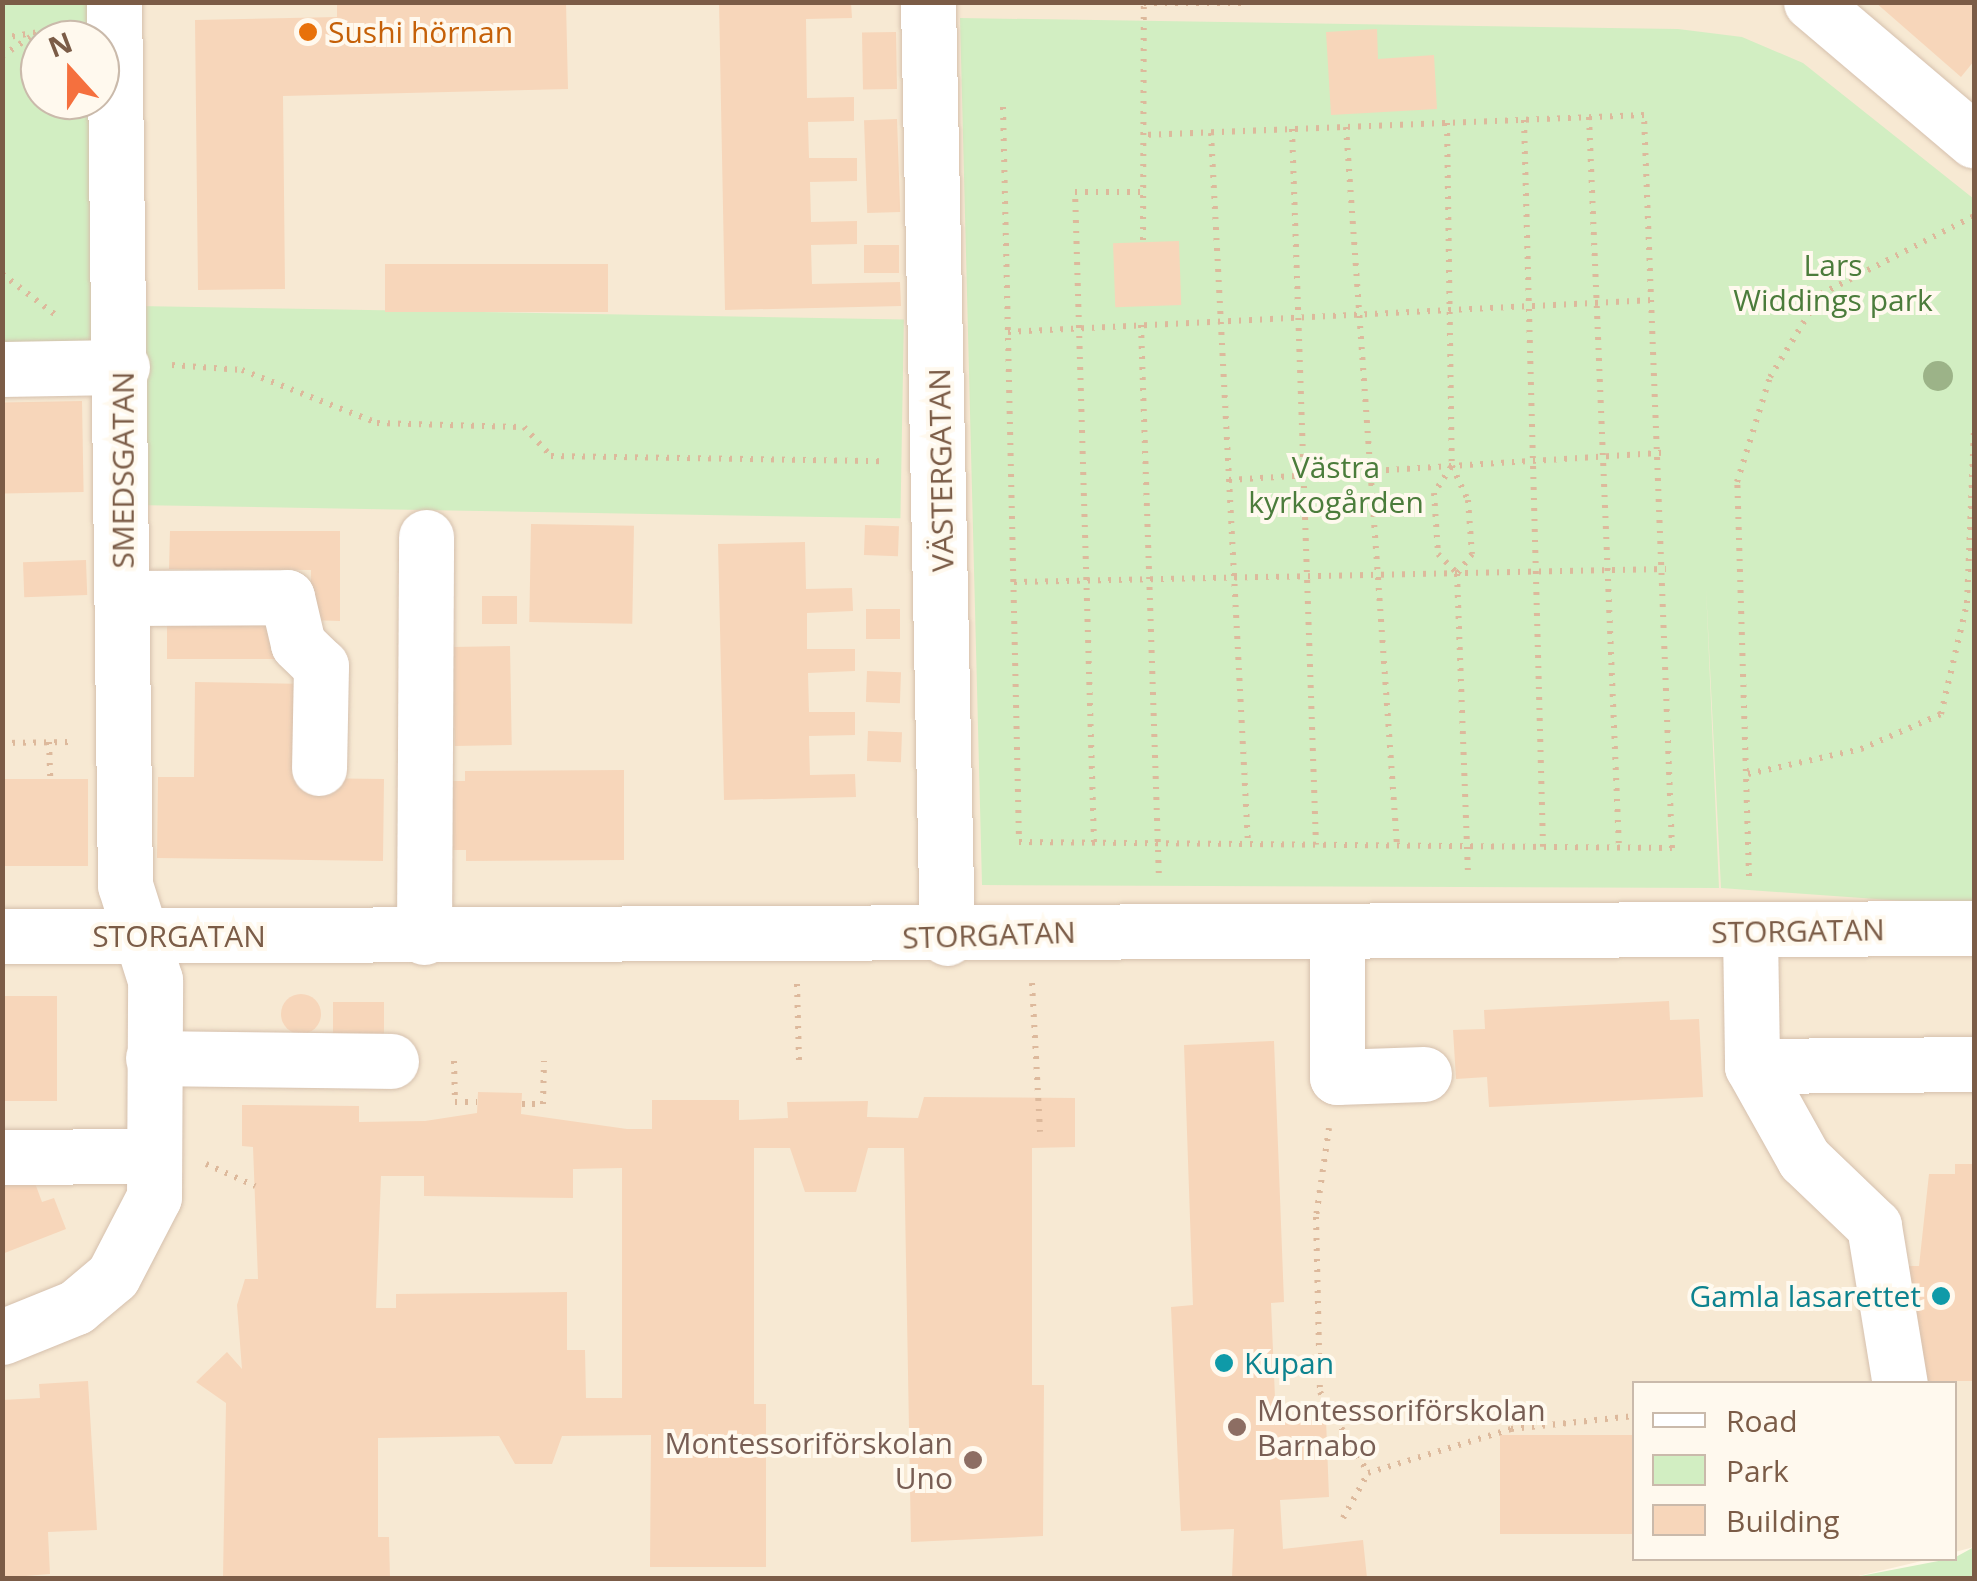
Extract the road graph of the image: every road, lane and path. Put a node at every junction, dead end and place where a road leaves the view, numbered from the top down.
1 (114, 2) edge
2 (928, 2) edge
3 (1249, 2) edge
4 (1810, 2) edge
5 (1003, 107) dead end
6 (1589, 117) junction
7 (1524, 120) junction
8 (1447, 123) junction
9 (1346, 127) junction
10 (1292, 129) junction
11 (1211, 133) junction
12 (1142, 135) junction
13 (1974, 140) edge
14 (1144, 192) junction
15 (1974, 216) edge
16 (1143, 240) dead end
17 (2, 274) edge
18 (1652, 300) junction
19 (1596, 303) junction
20 (1529, 306) junction
21 (1450, 310) junction
22 (1360, 315) junction
23 (1298, 318) junction
24 (1221, 321) junction
25 (1141, 326) junction
26 (1079, 328) junction
27 (1008, 332) junction
28 (122, 367) junction
29 (2, 369) edge
30 (1974, 426) edge
31 (1971, 438) edge
32 (1662, 452) junction
33 (1603, 457) junction
34 (1533, 461) junction
35 (942, 462) junction
36 (1452, 466) junction
37 (1370, 471) junction
38 (1304, 476) junction
39 (1229, 480) junction
40 (426, 538) dead end
41 (1608, 570) junction
42 (1666, 570) junction
43 (1536, 572) junction
44 (1457, 574) junction
45 (1378, 575) junction
46 (1307, 576) junction
47 (1234, 578) junction
48 (1149, 580) junction
49 (1086, 581) junction
50 (1014, 582) junction
51 (123, 598) junction
52 (49, 742) junction
53 (81, 742) dead end
54 (2, 743) edge
55 (319, 768) dead end
56 (1748, 774) junction
57 (50, 780) dead end
58 (1094, 843) junction
59 (1158, 844) junction
60 (1248, 844) junction
61 (1316, 845) junction
62 (1397, 846) junction
63 (1467, 846) junction
64 (1543, 846) junction
65 (1619, 847) junction
66 (1160, 891) dead end
67 (1469, 892) dead end
68 (1750, 910) junction
69 (1974, 928) edge
70 (1029, 932) junction
71 (1337, 932) junction
72 (2, 936) edge
73 (136, 936) junction
74 (424, 937) junction
75 (796, 938) junction
76 (947, 938) junction
77 (153, 1058) junction
78 (390, 1060) dead end
79 (454, 1061) dead end
80 (544, 1061) dead end
81 (799, 1063) dead end
82 (1974, 1064) edge
83 (1752, 1066) junction
84 (1424, 1074) dead end
85 (1337, 1077) junction
86 (477, 1102) dead end
87 (522, 1104) dead end
88 (1040, 1132) dead end
89 (170, 1156) junction
90 (2, 1157) edge
91 (255, 1186) dead end
92 (2, 1338) edge
93 (1900, 1381) edge
94 (1632, 1416) edge
95 (1368, 1473) junction
96 (1343, 1518) dead end

1 - 28 street, SMEDSGATAN
2 - 35 street, VÄSTERGATAN
3 - 12 path
4 - 13 street
5 - 27 path
6 - 7 path
6 - 18 path
6 - 19 path
7 - 8 path
7 - 20 path
8 - 9 path
8 - 21 path
9 - 10 path
9 - 22 path
10 - 11 path
10 - 23 path
11 - 12 path
11 - 24 path
12 - 14 path
14 - 16 path
14 - 26 path
15 - 56 path
17 - 28 path
18 - 19 path
18 - 32 path
19 - 20 path
19 - 33 path
20 - 21 path
20 - 34 path
21 - 22 path
21 - 36 path
22 - 23 path
22 - 37 path
23 - 24 path
23 - 38 path
24 - 25 path
24 - 39 path
25 - 26 path
25 - 48 path
26 - 27 path
26 - 49 path
27 - 50 path
28 - 29 street
28 - 35 path
28 - 51 street, SMEDSGATAN
30 - 31 path
31 - 56 path
32 - 33 path
32 - 42 path
33 - 34 path
33 - 41 path
34 - 36 path
34 - 43 path
35 - 76 street, VÄSTERGATAN
36 - 37 path
36 - 44 path
36 - 44 path
37 - 38 path
37 - 45 path
38 - 39 path
38 - 46 path
39 - 47 path
40 - 74 street
41 - 42 path
41 - 43 path
41 - 65 path
42 - 65 path
43 - 44 path
43 - 64 path
44 - 45 path
44 - 63 path
45 - 46 path
45 - 62 path
46 - 47 path
46 - 61 path
47 - 48 path
47 - 60 path
48 - 49 path
48 - 59 path
49 - 50 path
49 - 58 path
50 - 58 path
51 - 55 street
51 - 73 street, SMEDSGATAN
52 - 53 path
52 - 54 path
52 - 57 path
56 - 68 path
58 - 59 path
59 - 60 path
59 - 66 path
60 - 61 path
61 - 62 path
62 - 63 path
63 - 64 path
63 - 67 path
64 - 65 path
68 - 69 street, STORGATAN
68 - 71 street, STORGATAN
68 - 83 street
70 - 71 street, STORGATAN
70 - 76 street, STORGATAN
70 - 88 path
71 - 85 street
72 - 73 street, STORGATAN
73 - 74 street, STORGATAN
73 - 77 street, SMEDSGATAN
74 - 75 street, STORGATAN
75 - 76 street, STORGATAN
75 - 81 path
77 - 78 street
77 - 89 street, SMEDSGATAN
79 - 86 path
80 - 87 path
82 - 83 street
83 - 93 street
84 - 85 street
85 - 95 path
89 - 90 street
89 - 91 path
89 - 92 street, SMEDSGATAN
94 - 95 path
95 - 96 path

